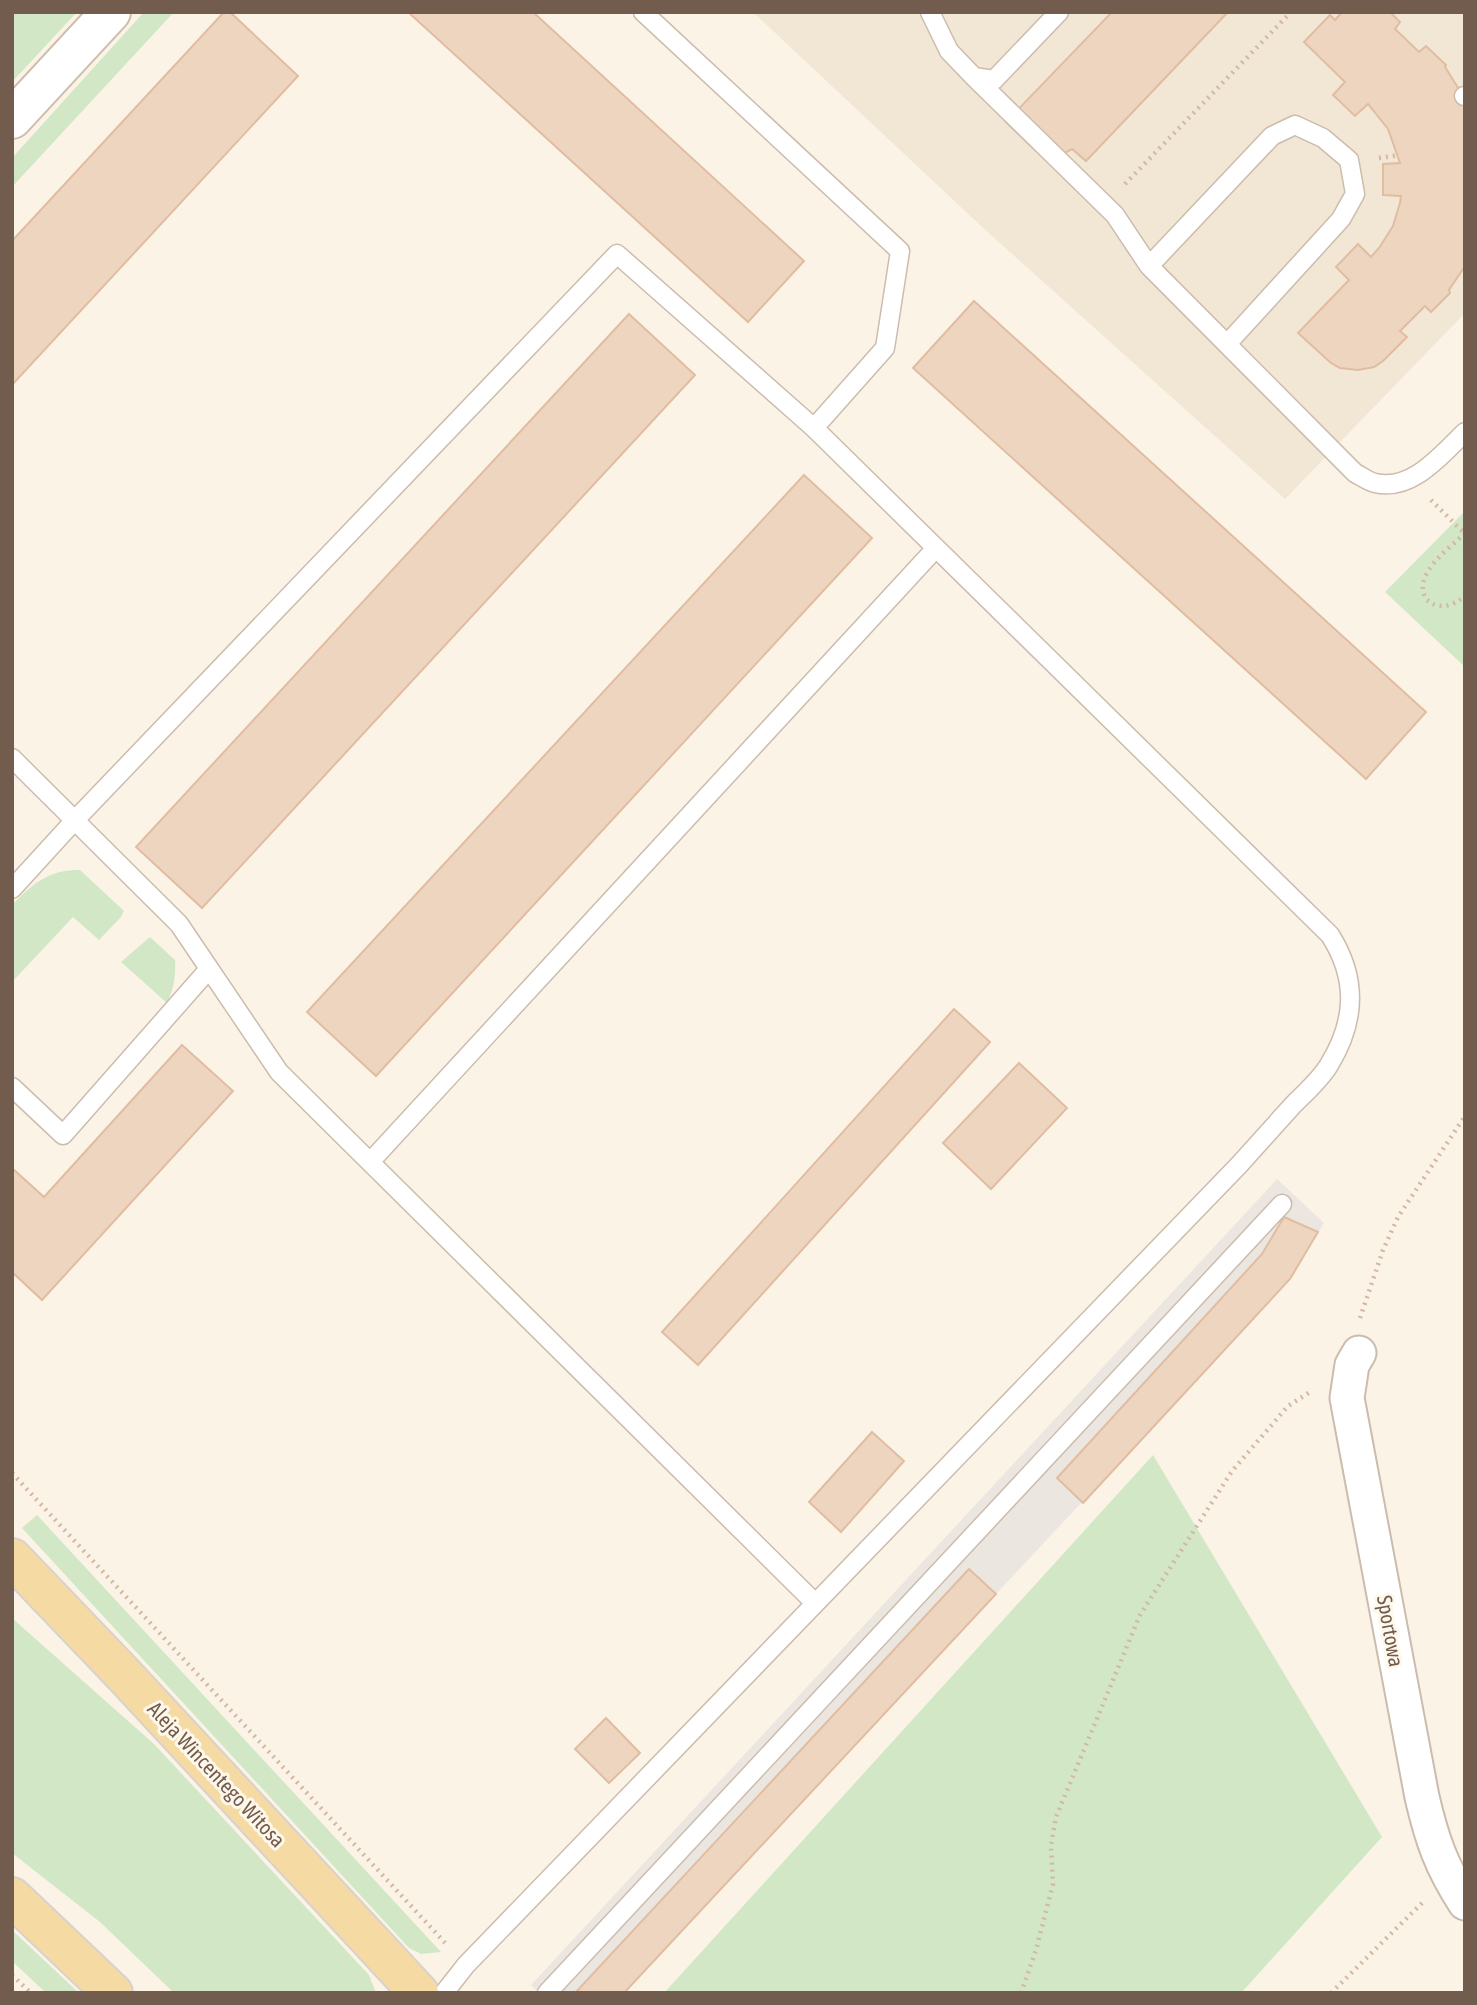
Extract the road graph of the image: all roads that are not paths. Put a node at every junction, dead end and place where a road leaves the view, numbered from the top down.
1 (111, 12) edge
2 (643, 12) edge
3 (930, 12) edge
4 (1059, 12) edge
5 (974, 77) junction
6 (12, 119) edge
7 (1149, 266) junction
8 (1227, 344) junction
9 (814, 428) junction
10 (1465, 432) edge
11 (936, 548) junction
12 (12, 758) edge
13 (75, 820) junction
14 (12, 889) edge
15 (209, 969) junction
16 (12, 1087) edge
17 (370, 1162) junction
18 (1282, 1204) dead end
19 (1355, 1359) road end
20 (12, 1558) edge
21 (815, 1603) junction
22 (1456, 1890) edge
23 (12, 1897) edge
24 (113, 1993) edge
25 (419, 1993) edge
26 (444, 1993) edge
27 (547, 1993) edge

1 - 6 main road
2 - 9 lane
3 - 5 lane
4 - 5 lane
5 - 7 lane
7 - 8 lane
7 - 8 lane
8 - 10 lane
9 - 11 lane
9 - 13 lane
11 - 17 lane
11 - 21 lane
12 - 13 lane
13 - 14 lane
13 - 15 lane
15 - 16 lane
15 - 17 lane
17 - 21 lane
18 - 27 lane
19 - 22 street, Sportowa
20 - 25 main road, Aleja Wincentego Witosa
21 - 26 lane
23 - 24 main road

